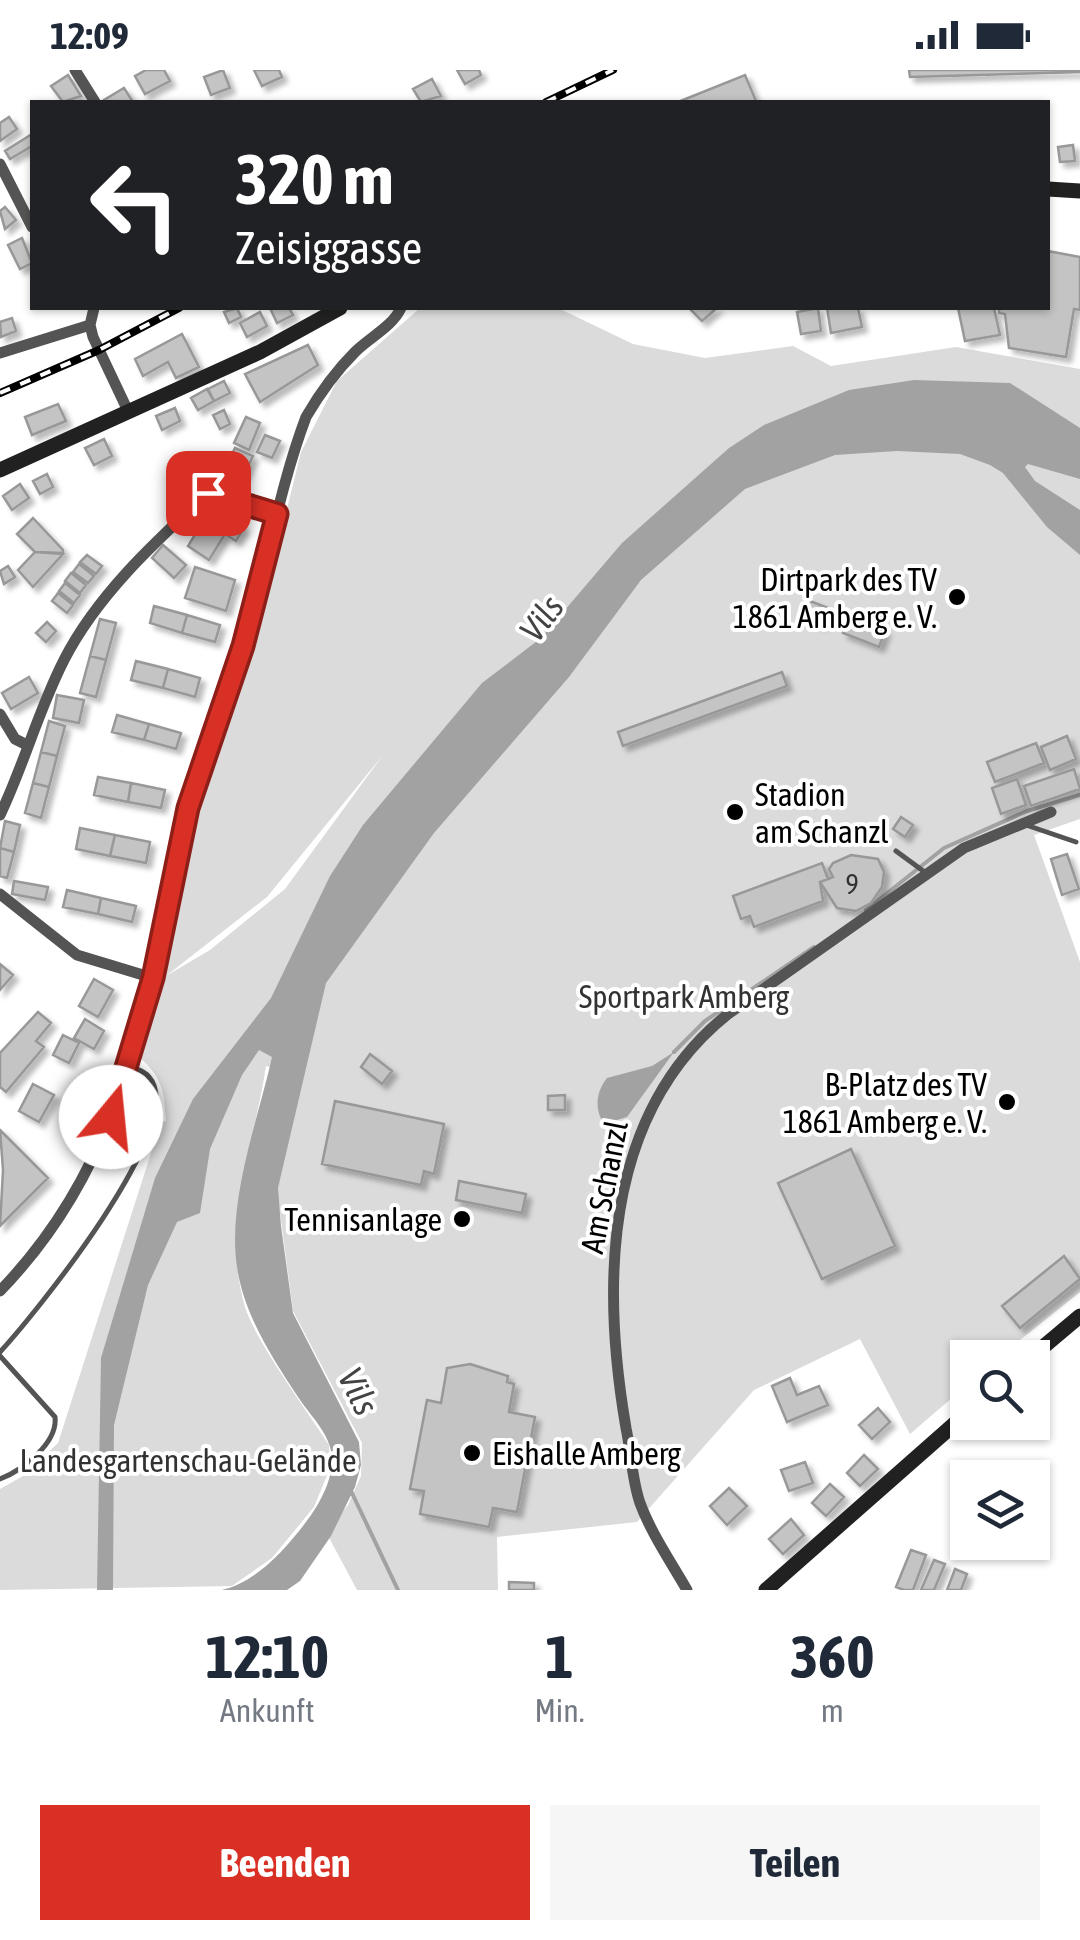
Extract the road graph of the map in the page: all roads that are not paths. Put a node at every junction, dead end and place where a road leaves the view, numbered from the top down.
1 (75, 70) edge
2 (93, 100) edge
3 (0, 164) edge
4 (5, 185) edge
5 (1050, 189) edge
6 (1080, 191) edge
7 (30, 225) edge
8 (94, 310) edge
9 (336, 310) edge
10 (399, 310) edge
11 (90, 325) junction
12 (0, 352) edge
13 (128, 410) junction
14 (0, 470) edge
15 (277, 514) junction
16 (0, 714) edge
17 (28, 745) junction
18 (1051, 812) dead end
19 (0, 816) edge
20 (1021, 824) junction
21 (1076, 842) dead end
22 (896, 851) dead end
23 (926, 873) junction
24 (0, 894) edge
25 (153, 978) junction
26 (127, 1066) junction
27 (0, 1291) edge
28 (1080, 1316) edge
29 (1050, 1341) edge
30 (0, 1354) edge
31 (950, 1428) edge
32 (0, 1478) edge
33 (687, 1590) edge
34 (766, 1590) edge

1 - 2 street
3 - 4 street
4 - 7 street
5 - 6 main road
8 - 11 street
9 - 13 main road
10 - 15 street
11 - 12 street
11 - 13 street
13 - 14 main road
15 - 17 street
15 - 25 street
16 - 17 street
17 - 19 street
18 - 20 street, Am Schanzl
20 - 21 lane
20 - 23 street, Am Schanzl
22 - 23 lane
23 - 33 street, Am Schanzl
24 - 25 street
25 - 26 street
26 - 27 street
26 - 30 lane
28 - 29 main road
30 - 32 lane
31 - 34 main road

